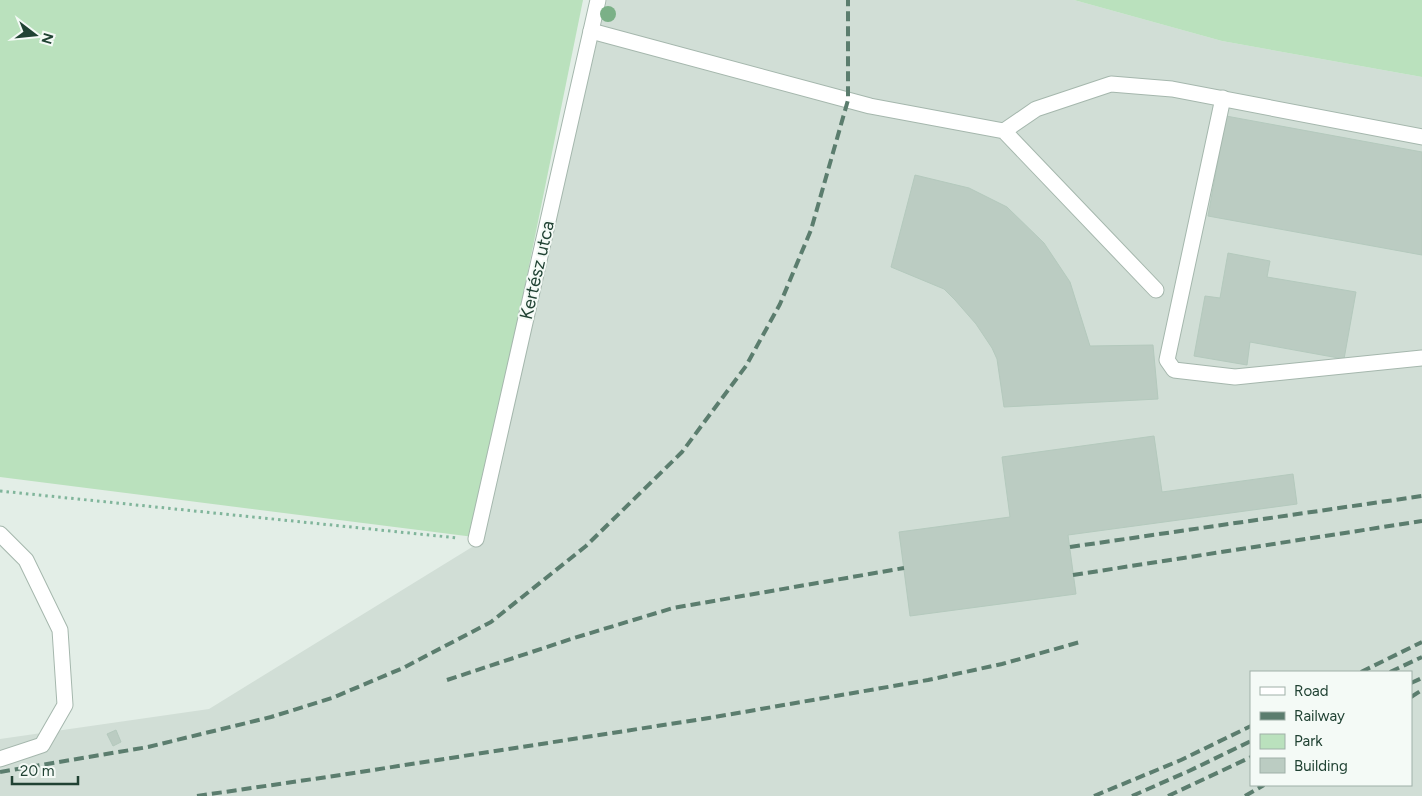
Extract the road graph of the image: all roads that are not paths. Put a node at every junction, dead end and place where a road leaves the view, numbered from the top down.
1 (598, 0) edge
2 (591, 31) junction
3 (1223, 98) junction
4 (1004, 131) junction
5 (1422, 137) edge
6 (1156, 290) dead end
7 (1422, 358) edge
8 (0, 534) edge
9 (476, 540) road end
10 (0, 759) edge

1 - 2 street, Kertész utca
2 - 4 street
2 - 9 street, Kertész utca
3 - 4 street
3 - 5 street
3 - 7 street
4 - 6 street
8 - 10 street

